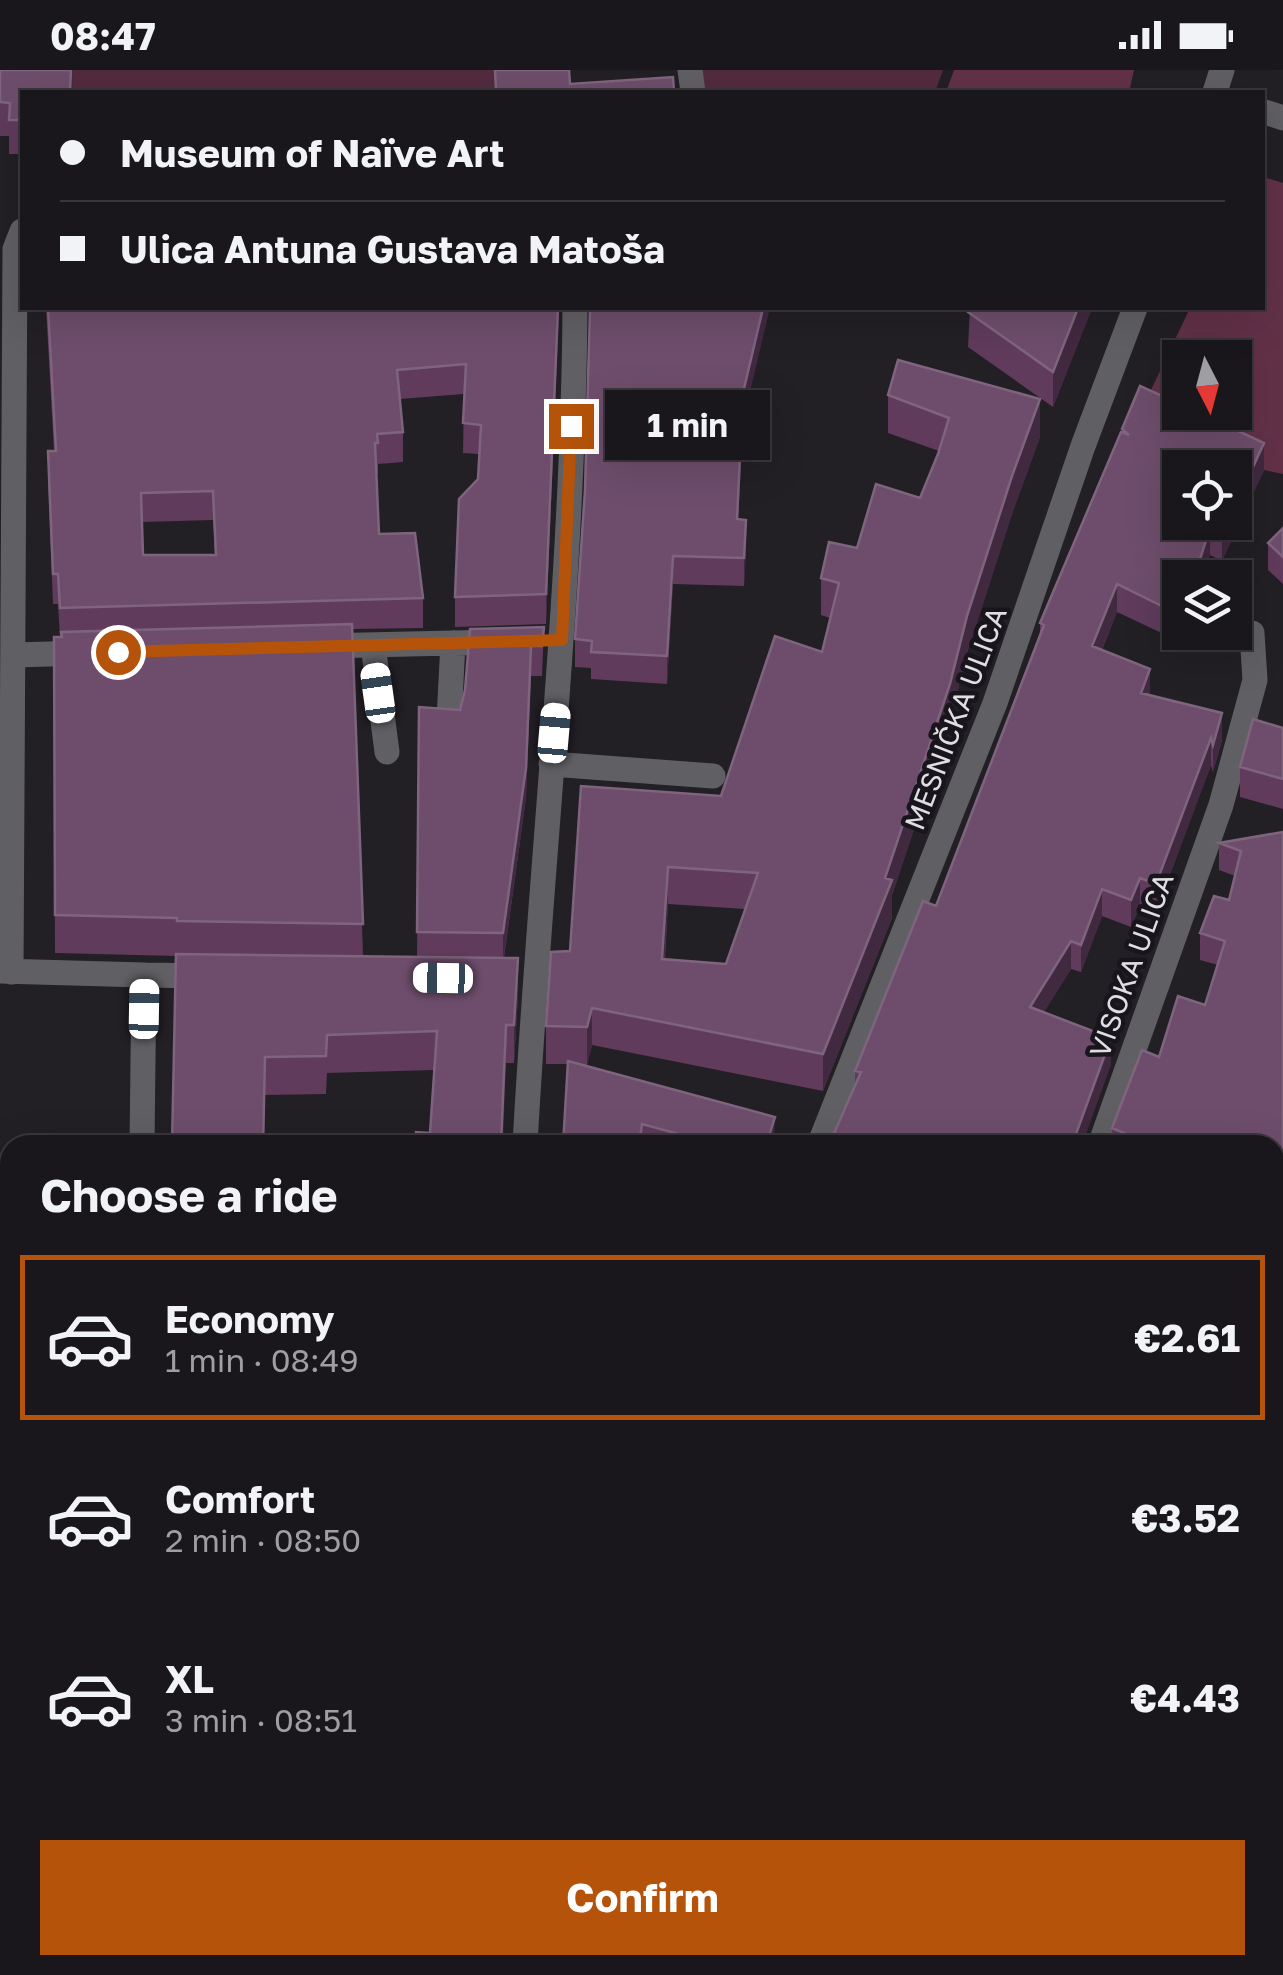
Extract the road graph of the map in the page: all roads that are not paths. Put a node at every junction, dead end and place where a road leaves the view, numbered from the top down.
1 (20, 234) edge
2 (575, 310) edge
3 (1135, 310) edge
4 (7, 556) edge
5 (1252, 633) dead end
6 (543, 640) junction
7 (452, 643) junction
8 (373, 645) junction
9 (296, 647) edge
10 (101, 652) edge
11 (14, 655) junction
12 (449, 720) edge
13 (386, 752) dead end
14 (551, 764) junction
15 (714, 776) dead end
16 (5, 972) edge
17 (144, 975) junction
18 (241, 976) edge
19 (506, 979) edge
20 (533, 980) junction
21 (142, 1135) edge
22 (525, 1135) edge
23 (823, 1135) edge
24 (1104, 1135) edge

1 - 4 street
2 - 6 street
3 - 23 street, MESNIČKA ULICA
4 - 11 street
5 - 24 street, VISOKA ULICA
6 - 7 street
6 - 14 street
7 - 8 street
7 - 12 street
8 - 9 street
8 - 13 street
10 - 11 street
11 - 16 street
14 - 15 street
14 - 20 street
16 - 17 street
17 - 18 street
17 - 21 street
19 - 20 street
20 - 22 street

